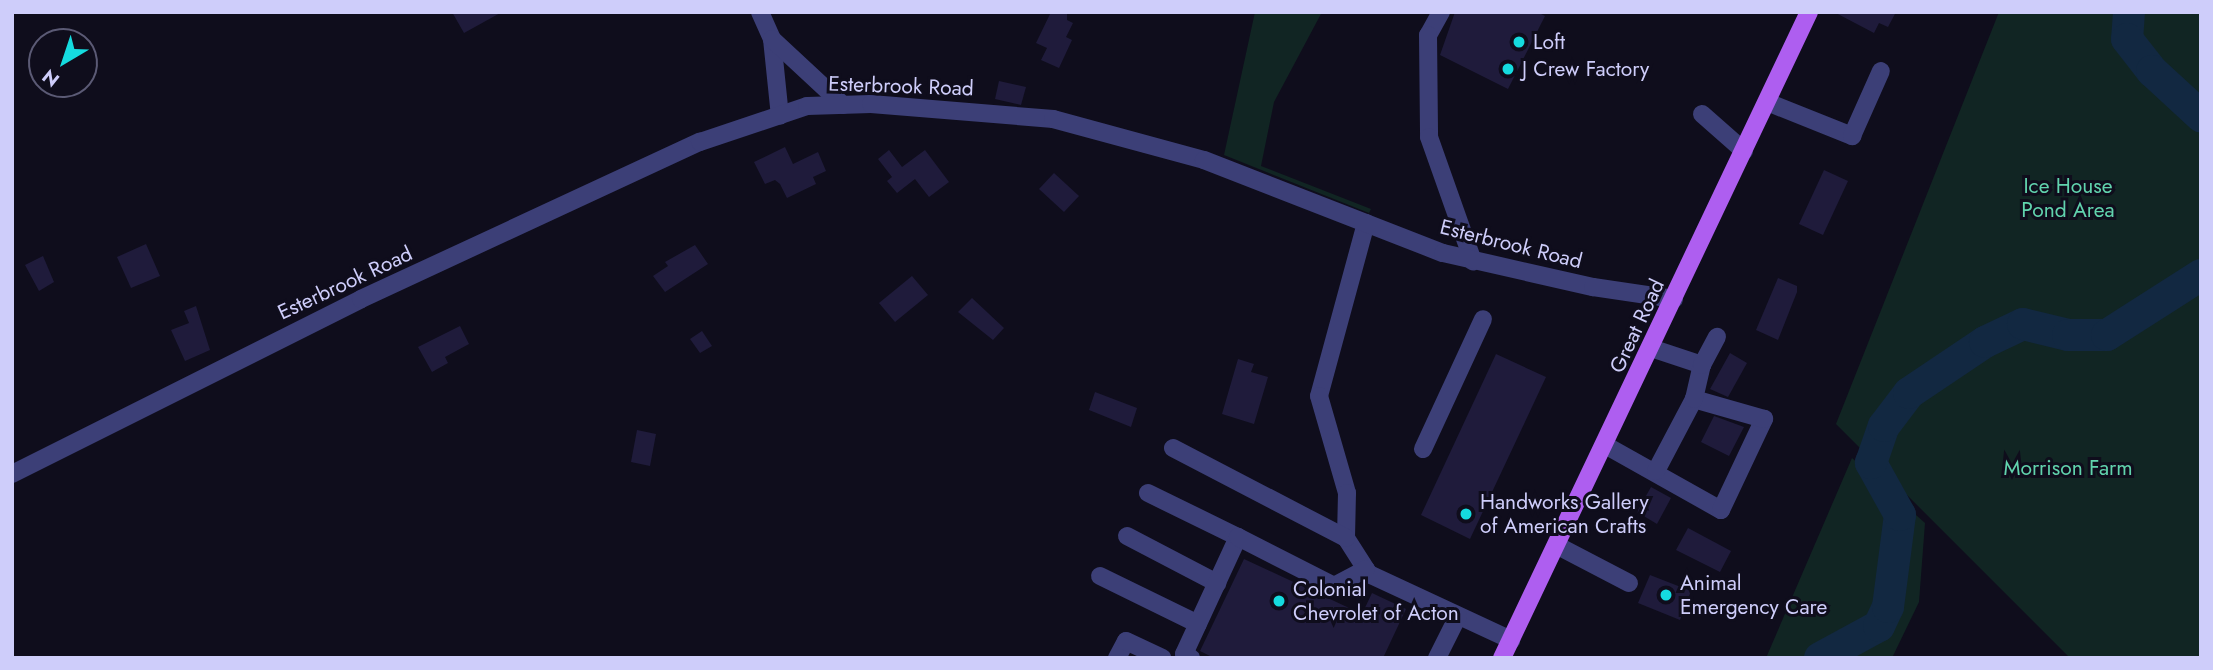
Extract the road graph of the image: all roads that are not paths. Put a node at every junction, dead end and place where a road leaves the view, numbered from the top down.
1 (760, 12) edge
2 (1441, 12) edge
3 (1810, 12) edge
4 (772, 39) junction
5 (1881, 71) dead end
6 (1767, 102) junction
7 (843, 105) junction
8 (1702, 114) dead end
9 (780, 116) junction
10 (1744, 151) junction
11 (1366, 223) junction
12 (1473, 261) junction
13 (1674, 299) junction
14 (1483, 319) dead end
15 (1717, 337) dead end
16 (1651, 348) junction
17 (1702, 365) junction
18 (1694, 399) junction
19 (1605, 446) junction
20 (1173, 448) dead end
21 (1423, 449) dead end
22 (1656, 471) junction
23 (12, 474) edge
24 (1148, 493) dead end
25 (1127, 536) dead end
26 (1238, 537) junction
27 (1346, 538) junction
28 (1558, 546) junction
29 (1366, 569) junction
30 (1100, 576) dead end
31 (1217, 583) junction
32 (1629, 583) dead end
33 (1458, 615) junction
34 (1198, 624) junction
35 (1511, 640) junction
36 (1185, 656) edge
37 (1117, 658) edge
38 (1162, 658) edge
39 (1437, 658) edge
40 (1502, 658) edge

1 - 4 street
2 - 12 street
3 - 6 main road, Great Road
4 - 7 street
4 - 9 street
5 - 6 street
6 - 10 main road, Great Road
7 - 9 street, Esterbrook Road
7 - 11 street, Esterbrook Road
8 - 10 street
9 - 23 street, Esterbrook Road
10 - 13 main road, Great Road
11 - 12 street, Esterbrook Road
11 - 27 street
12 - 13 street, Esterbrook Road
13 - 16 main road, Great Road
14 - 21 street
15 - 17 street
16 - 17 street
16 - 19 main road, Great Road
17 - 18 street
18 - 22 street
18 - 22 street
19 - 22 street
19 - 28 main road, Great Road
20 - 27 street
24 - 26 street
25 - 31 street
26 - 29 street
26 - 31 street
27 - 29 street
28 - 32 street
28 - 35 main road, Great Road
29 - 33 street
30 - 34 street
31 - 34 street
33 - 35 street
33 - 39 street
34 - 36 street
35 - 40 main road, Great Road
37 - 38 street

